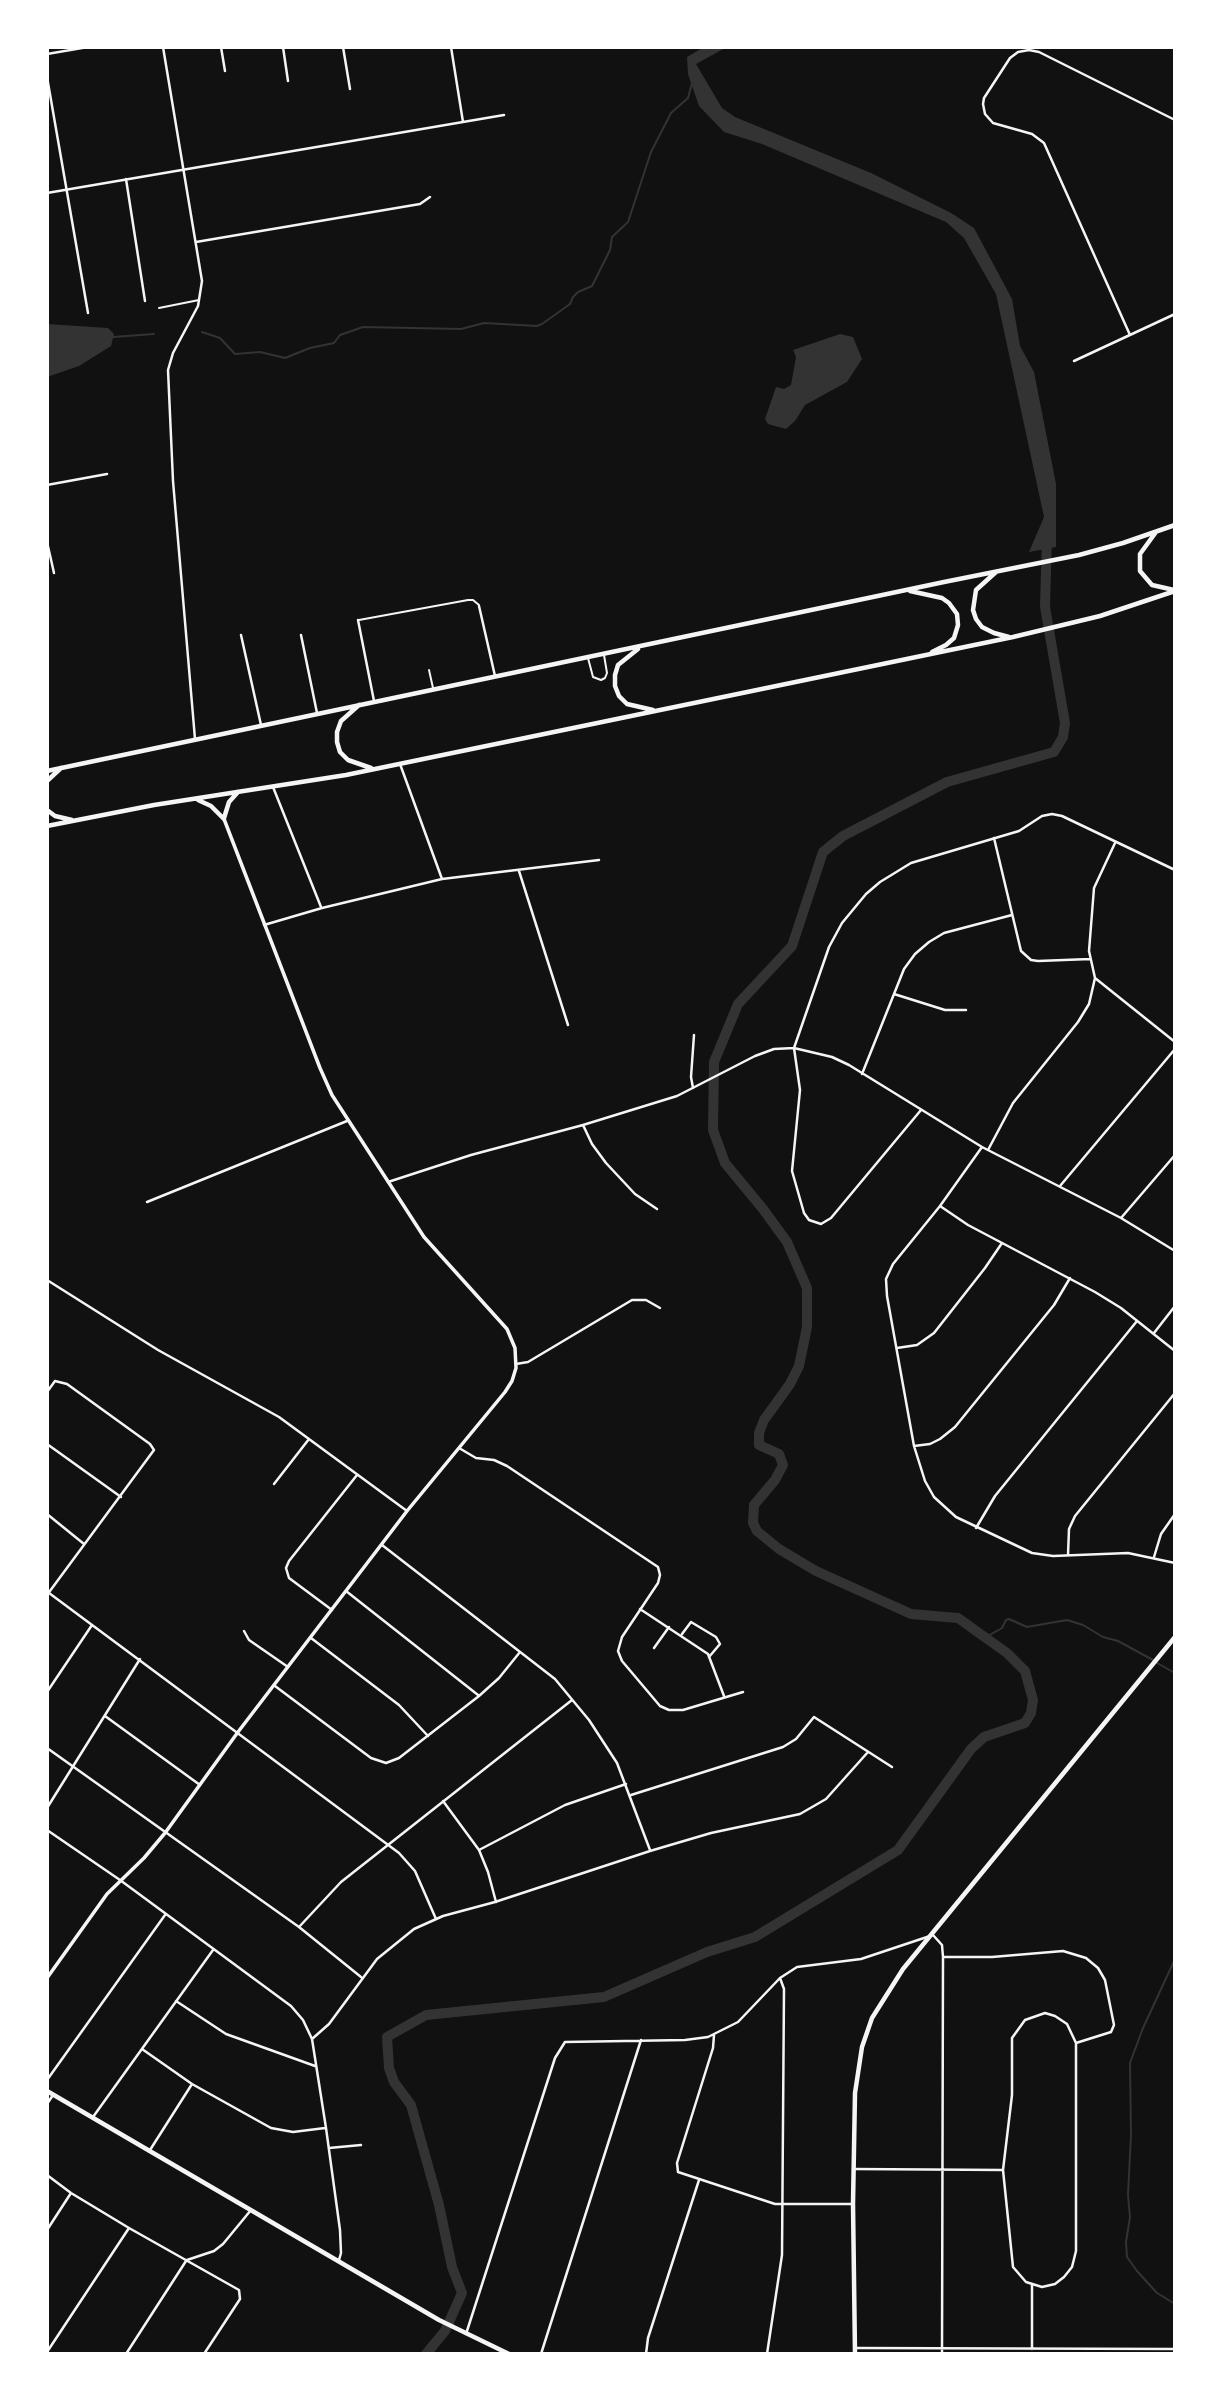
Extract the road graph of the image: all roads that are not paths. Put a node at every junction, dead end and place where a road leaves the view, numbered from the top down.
1 (88, 47) edge
2 (163, 47) edge
3 (221, 47) edge
4 (283, 47) edge
5 (343, 47) edge
6 (451, 47) edge
7 (47, 54) edge
8 (225, 71) dead end
9 (47, 77) edge
10 (288, 81) dead end
11 (350, 89) dead end
12 (504, 115) dead end
13 (1175, 120) edge
14 (463, 122) junction
15 (184, 169) junction
16 (126, 179) junction
17 (67, 189) junction
18 (47, 193) edge
19 (430, 197) dead end
20 (195, 242) junction
21 (200, 300) junction
22 (145, 301) dead end
23 (159, 308) dead end
24 (88, 313) dead end
25 (1175, 314) edge
26 (1130, 335) junction
27 (1074, 361) dead end
28 (107, 474) dead end
29 (47, 485) edge
30 (1175, 525) edge
31 (1157, 532) junction
32 (47, 542) edge
33 (48, 553) edge
34 (997, 571) junction
35 (54, 573) dead end
36 (904, 590) junction
37 (1175, 591) edge
38 (480, 606) joint
39 (358, 620) joint
40 (241, 635) dead end
41 (301, 635) dead end
42 (1013, 638) junction
43 (642, 646) junction
44 (603, 654) junction
45 (924, 656) junction
46 (588, 657) junction
47 (429, 670) dead end
48 (495, 676) junction
49 (433, 689) junction
50 (374, 701) junction
51 (360, 704) junction
52 (656, 711) junction
53 (317, 713) junction
54 (261, 725) junction
55 (195, 739) junction
56 (400, 764) junction
57 (61, 768) junction
58 (376, 769) junction
59 (47, 771) edge
60 (47, 781) edge
61 (273, 786) junction
62 (238, 792) junction
63 (194, 798) junction
64 (47, 810) edge
65 (224, 819) junction
66 (75, 820) junction
67 (47, 826) edge
68 (994, 838) junction
69 (1115, 843) junction
70 (599, 860) dead end
71 (1174, 869) edge
72 (519, 871) junction
73 (442, 879) junction
74 (321, 908) junction
75 (1012, 915) junction
76 (264, 925) junction
77 (1090, 959) junction
78 (1096, 978) junction
79 (894, 993) junction
80 (966, 1010) dead end
81 (568, 1025) dead end
82 (694, 1035) dead end
83 (1175, 1042) edge
84 (794, 1048) junction
85 (1175, 1049) edge
86 (862, 1074) junction
87 (693, 1088) junction
88 (921, 1110) junction
89 (347, 1121) junction
90 (583, 1125) junction
91 (982, 1147) junction
92 (988, 1150) junction
93 (1175, 1155) edge
94 (388, 1182) junction
95 (1060, 1186) junction
96 (147, 1202) dead end
97 (940, 1206) junction
98 (657, 1209) dead end
99 (1121, 1218) junction
100 (1002, 1243) junction
101 (1175, 1251) edge
102 (1070, 1278) junction
103 (47, 1280) edge
104 (1175, 1306) edge
105 (660, 1308) dead end
106 (1137, 1321) junction
107 (1154, 1334) junction
108 (897, 1348) junction
109 (1175, 1351) edge
110 (516, 1364) junction
111 (47, 1392) edge
112 (1175, 1393) edge
113 (309, 1439) junction
114 (47, 1444) edge
115 (915, 1446) junction
116 (458, 1447) junction
117 (358, 1474) junction
118 (274, 1484) dead end
119 (121, 1497) junction
120 (407, 1511) junction
121 (47, 1514) edge
122 (1175, 1514) edge
123 (976, 1528) junction
124 (84, 1544) junction
125 (382, 1545) junction
126 (1068, 1555) junction
127 (1154, 1557) junction
128 (1175, 1563) edge
129 (346, 1591) junction
130 (48, 1594) edge
131 (640, 1609) junction
132 (332, 1610) junction
133 (92, 1625) junction
134 (669, 1628) junction
135 (244, 1631) dead end
136 (681, 1635) junction
137 (312, 1637) junction
138 (1175, 1637) edge
139 (654, 1648) dead end
140 (520, 1652) junction
141 (709, 1657) junction
142 (140, 1660) junction
143 (288, 1667) junction
144 (274, 1685) junction
145 (47, 1692) edge
146 (743, 1692) dead end
147 (479, 1696) junction
148 (724, 1698) junction
149 (572, 1700) junction
150 (104, 1716) junction
151 (238, 1732) junction
152 (428, 1737) junction
153 (47, 1748) edge
154 (868, 1752) junction
155 (74, 1767) junction
156 (892, 1767) dead end
157 (626, 1784) junction
158 (200, 1786) junction
159 (631, 1796) junction
160 (443, 1801) junction
161 (47, 1808) edge
162 (47, 1830) edge
163 (165, 1833) junction
164 (390, 1846) junction
165 (478, 1850) junction
166 (650, 1851) junction
167 (120, 1880) junction
168 (496, 1902) junction
169 (165, 1915) junction
170 (436, 1919) junction
171 (299, 1927) junction
172 (933, 1935) junction
173 (213, 1950) junction
174 (943, 1958) junction
175 (47, 1978) edge
176 (362, 1978) junction
177 (780, 1978) junction
178 (176, 2001) junction
179 (714, 2035) junction
180 (312, 2039) junction
181 (641, 2040) junction
182 (1076, 2043) junction
183 (142, 2049) junction
184 (316, 2066) junction
185 (47, 2080) edge
186 (192, 2084) junction
187 (47, 2091) edge
188 (54, 2094) junction
189 (47, 2104) edge
190 (93, 2118) junction
191 (326, 2128) junction
192 (361, 2145) dead end
193 (329, 2148) junction
194 (150, 2151) junction
195 (853, 2169) junction
196 (943, 2169) junction
197 (1003, 2170) junction
198 (47, 2175) edge
199 (699, 2179) junction
200 (71, 2193) junction
201 (853, 2204) junction
202 (783, 2205) junction
203 (251, 2210) junction
204 (129, 2228) junction
205 (47, 2230) edge
206 (186, 2261) junction
207 (339, 2262) junction
208 (1032, 2285) junction
209 (466, 2334) junction
210 (942, 2348) junction
211 (1032, 2349) junction
212 (1175, 2349) edge
213 (855, 2351) edge
214 (47, 2352) edge
215 (126, 2354) edge
216 (204, 2354) edge
217 (509, 2354) edge
218 (541, 2354) edge
219 (646, 2354) edge
220 (767, 2354) edge
221 (942, 2354) edge

1 - 7 street
2 - 15 street
3 - 8 street
4 - 10 street
5 - 11 street
6 - 14 street
9 - 17 street
12 - 14 street
13 - 26 street
14 - 15 street
15 - 16 street
15 - 20 street
16 - 17 street
16 - 22 street
17 - 18 street
17 - 24 street
19 - 20 street
20 - 21 street
21 - 23 lane
21 - 55 street
25 - 26 street
26 - 27 street
28 - 29 street
30 - 31 main road
31 - 34 main road
31 - 37 main road
32 - 33 street
33 - 35 street
34 - 36 main road
34 - 42 main road
36 - 43 main road
36 - 45 main road
37 - 42 main road
38 - 39 lane
38 - 48 street
39 - 50 street
40 - 54 street
41 - 53 street
42 - 45 main road
43 - 44 main road
43 - 52 main road
44 - 46 main road
44 - 46 lane
45 - 52 main road
46 - 48 main road
47 - 49 lane
48 - 49 main road
49 - 50 main road
50 - 51 main road
51 - 53 main road
51 - 58 main road
52 - 56 main road
53 - 54 main road
54 - 55 main road
55 - 57 main road
56 - 58 main road
56 - 73 street
57 - 59 main road
57 - 60 main road
58 - 61 main road
61 - 62 main road
61 - 74 street
62 - 63 main road
62 - 65 main road
63 - 65 main road
63 - 66 main road
64 - 66 main road
65 - 76 street
66 - 67 main road
68 - 69 street
68 - 75 street
68 - 84 street
69 - 71 street
69 - 77 street
70 - 72 street
72 - 73 street
72 - 81 street
73 - 74 street
74 - 76 street
75 - 77 street
75 - 79 street
76 - 89 street
77 - 78 street
78 - 83 street
78 - 92 street
79 - 80 street
79 - 86 street
82 - 87 street
84 - 86 street
84 - 87 street
84 - 88 street
85 - 95 street
86 - 88 street
87 - 90 street
88 - 91 street
89 - 94 street
89 - 96 street
90 - 94 street
90 - 98 street
91 - 92 street
91 - 97 street
92 - 95 street
93 - 99 street
94 - 110 street
95 - 99 street
97 - 100 street
97 - 108 street
99 - 101 street
100 - 102 street
100 - 108 street
102 - 106 street
102 - 115 street
103 - 113 street
104 - 107 street
105 - 110 street
106 - 107 street
106 - 123 street
107 - 109 street
108 - 115 street
110 - 116 street
111 - 119 street
112 - 126 street
113 - 117 street
113 - 118 street
114 - 119 street
115 - 123 street
116 - 120 street
116 - 131 street
117 - 120 street
117 - 132 street
119 - 124 street
120 - 125 street
121 - 124 street
122 - 127 street
123 - 126 street
124 - 130 street
125 - 129 street
125 - 140 street
126 - 127 street
127 - 128 street
129 - 132 street
129 - 147 street
130 - 133 street
131 - 134 street
131 - 148 street
132 - 137 street
133 - 142 street
133 - 145 street
134 - 136 street
134 - 139 street
135 - 143 street
136 - 141 street
136 - 141 street
137 - 143 street
137 - 152 street
138 - 172 main road
140 - 147 street
140 - 149 street
141 - 148 street
142 - 150 street
142 - 151 street
143 - 144 street
144 - 151 street
144 - 152 street
146 - 148 street
147 - 152 street
149 - 157 street
149 - 160 street
150 - 155 street
150 - 158 street
151 - 158 street
151 - 164 street
153 - 155 street
154 - 156 street
154 - 159 street
154 - 166 street
155 - 161 street
155 - 163 street
157 - 159 street
157 - 165 street
158 - 163 street
159 - 166 street
160 - 164 street
160 - 165 street
162 - 167 street
163 - 167 street
163 - 171 street
164 - 170 street
164 - 171 street
165 - 168 street
166 - 168 street
167 - 169 street
167 - 175 street
168 - 170 street
169 - 173 street
169 - 185 street
170 - 176 street
171 - 176 street
172 - 174 street
172 - 177 street
172 - 195 main road
173 - 178 street
173 - 180 street
174 - 182 street
174 - 196 street
176 - 180 street
177 - 179 street
177 - 202 street
178 - 183 street
178 - 184 street
179 - 181 street
179 - 199 street
180 - 184 street
181 - 209 street
181 - 218 street
182 - 197 street
182 - 208 street
183 - 186 street
183 - 190 street
184 - 191 street
186 - 191 street
186 - 194 street
187 - 188 main road
188 - 189 street
188 - 190 main road
190 - 194 main road
191 - 193 street
192 - 193 street
193 - 207 street
194 - 203 main road
195 - 196 street
195 - 201 main road
196 - 197 street
196 - 210 street
197 - 208 street
198 - 200 street
199 - 202 street
199 - 219 street
200 - 204 street
200 - 205 street
201 - 202 street
201 - 213 main road
202 - 220 street
203 - 206 street
203 - 207 main road
204 - 206 street
204 - 214 street
206 - 215 street
206 - 216 street
207 - 209 main road
208 - 211 street
209 - 217 main road
210 - 211 street
210 - 213 street
210 - 221 street
211 - 212 street

